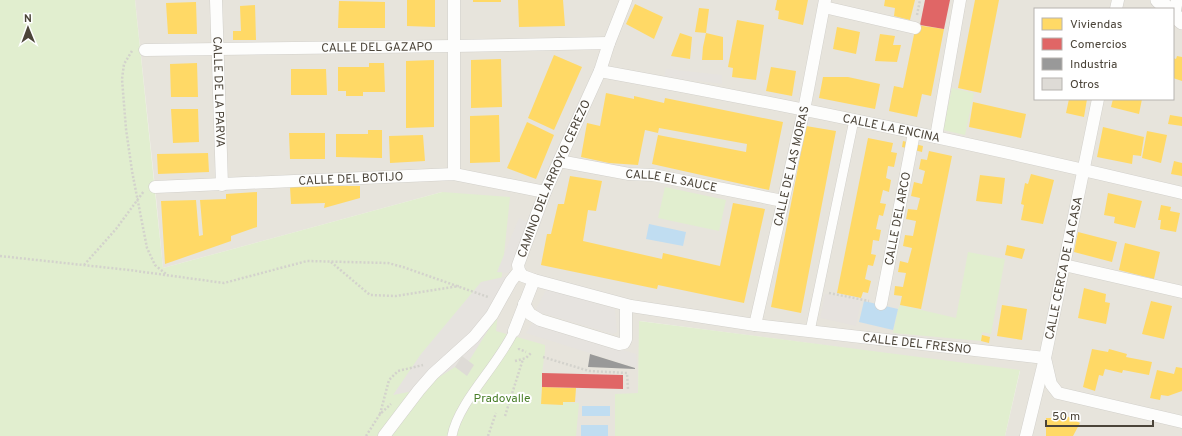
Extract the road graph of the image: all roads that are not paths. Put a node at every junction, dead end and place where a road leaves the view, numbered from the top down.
1 (216, 0) edge
2 (454, 0) edge
3 (626, 0) edge
4 (960, 0) edge
5 (1158, 0) edge
6 (1177, 0) edge
7 (824, 3) edge
8 (1167, 8) edge
9 (1174, 15) edge
10 (915, 28) dead end
11 (609, 43) junction
12 (454, 46) junction
13 (218, 48) junction
14 (145, 50) road end
15 (600, 71) junction
16 (1098, 100) edge
17 (804, 110) junction
18 (854, 120) junction
19 (914, 133) junction
20 (936, 137) junction
21 (559, 161) junction
22 (1083, 170) junction
23 (454, 174) junction
24 (222, 184) junction
25 (155, 187) road end
26 (545, 192) junction
27 (1182, 193) edge
28 (783, 201) junction
29 (1064, 266) junction
30 (519, 271) junction
31 (534, 280) junction
32 (1182, 292) edge
33 (524, 304) junction
34 (881, 304) dead end
35 (626, 306) junction
36 (755, 325) junction
37 (514, 331) joint
38 (810, 331) junction
39 (1045, 358) junction
40 (1182, 422) edge
41 (384, 436) edge
42 (452, 436) edge
43 (1026, 436) edge

1 - 13 street, CALLE DE LA PARVA
2 - 12 street
3 - 11 street, CAMINO DEL ARROYO CEREZO
4 - 20 street
5 - 8 street
6 - 9 street
7 - 10 street, CALLE DE LAS MORAS
7 - 17 street, CALLE DE LAS MORAS
11 - 12 street, CALLE DEL GAZAPO
11 - 15 street, CAMINO DEL ARROYO CEREZO
12 - 13 street, CALLE DEL GAZAPO
12 - 23 street
13 - 14 street, CALLE DEL GAZAPO
13 - 24 street, CALLE DE LA PARVA
15 - 17 street, CALLE LA ENCINA
15 - 21 street, CAMINO DEL ARROYO CEREZO
16 - 22 street, CALLE CERCA DE LA CASA
17 - 18 street, CALLE LA ENCINA
17 - 28 street, CALLE DE LAS MORAS
18 - 19 street, CALLE LA ENCINA
18 - 38 street
19 - 20 street, CALLE LA ENCINA
19 - 34 street, CALLE DEL ARCO
20 - 22 street, CALLE LA ENCINA
21 - 26 street, CAMINO DEL ARROYO CEREZO
21 - 28 street, CALLE EL SAUCE
22 - 27 street, CALLE LA ENCINA
22 - 29 street, CALLE CERCA DE LA CASA
23 - 24 street, CALLE DEL BOTIJO
23 - 26 street, CALLE DEL BOTIJO
24 - 25 street, CALLE DEL BOTIJO
26 - 30 street, CAMINO DEL ARROYO CEREZO
28 - 36 street, CALLE DE LAS MORAS
29 - 32 street
29 - 39 street, CALLE CERCA DE LA CASA
30 - 31 street, CALLE DEL FRESNO
30 - 41 street, CAMINO DEL ARROYO CEREZO
31 - 33 street
31 - 35 street, CALLE DEL FRESNO
33 - 35 street
33 - 37 street
35 - 36 street, CALLE DEL FRESNO
36 - 38 street, CALLE DEL FRESNO
37 - 42 street
38 - 39 street, CALLE DEL FRESNO
39 - 40 street
39 - 43 street, CALLE CERCA DE LA CASA

